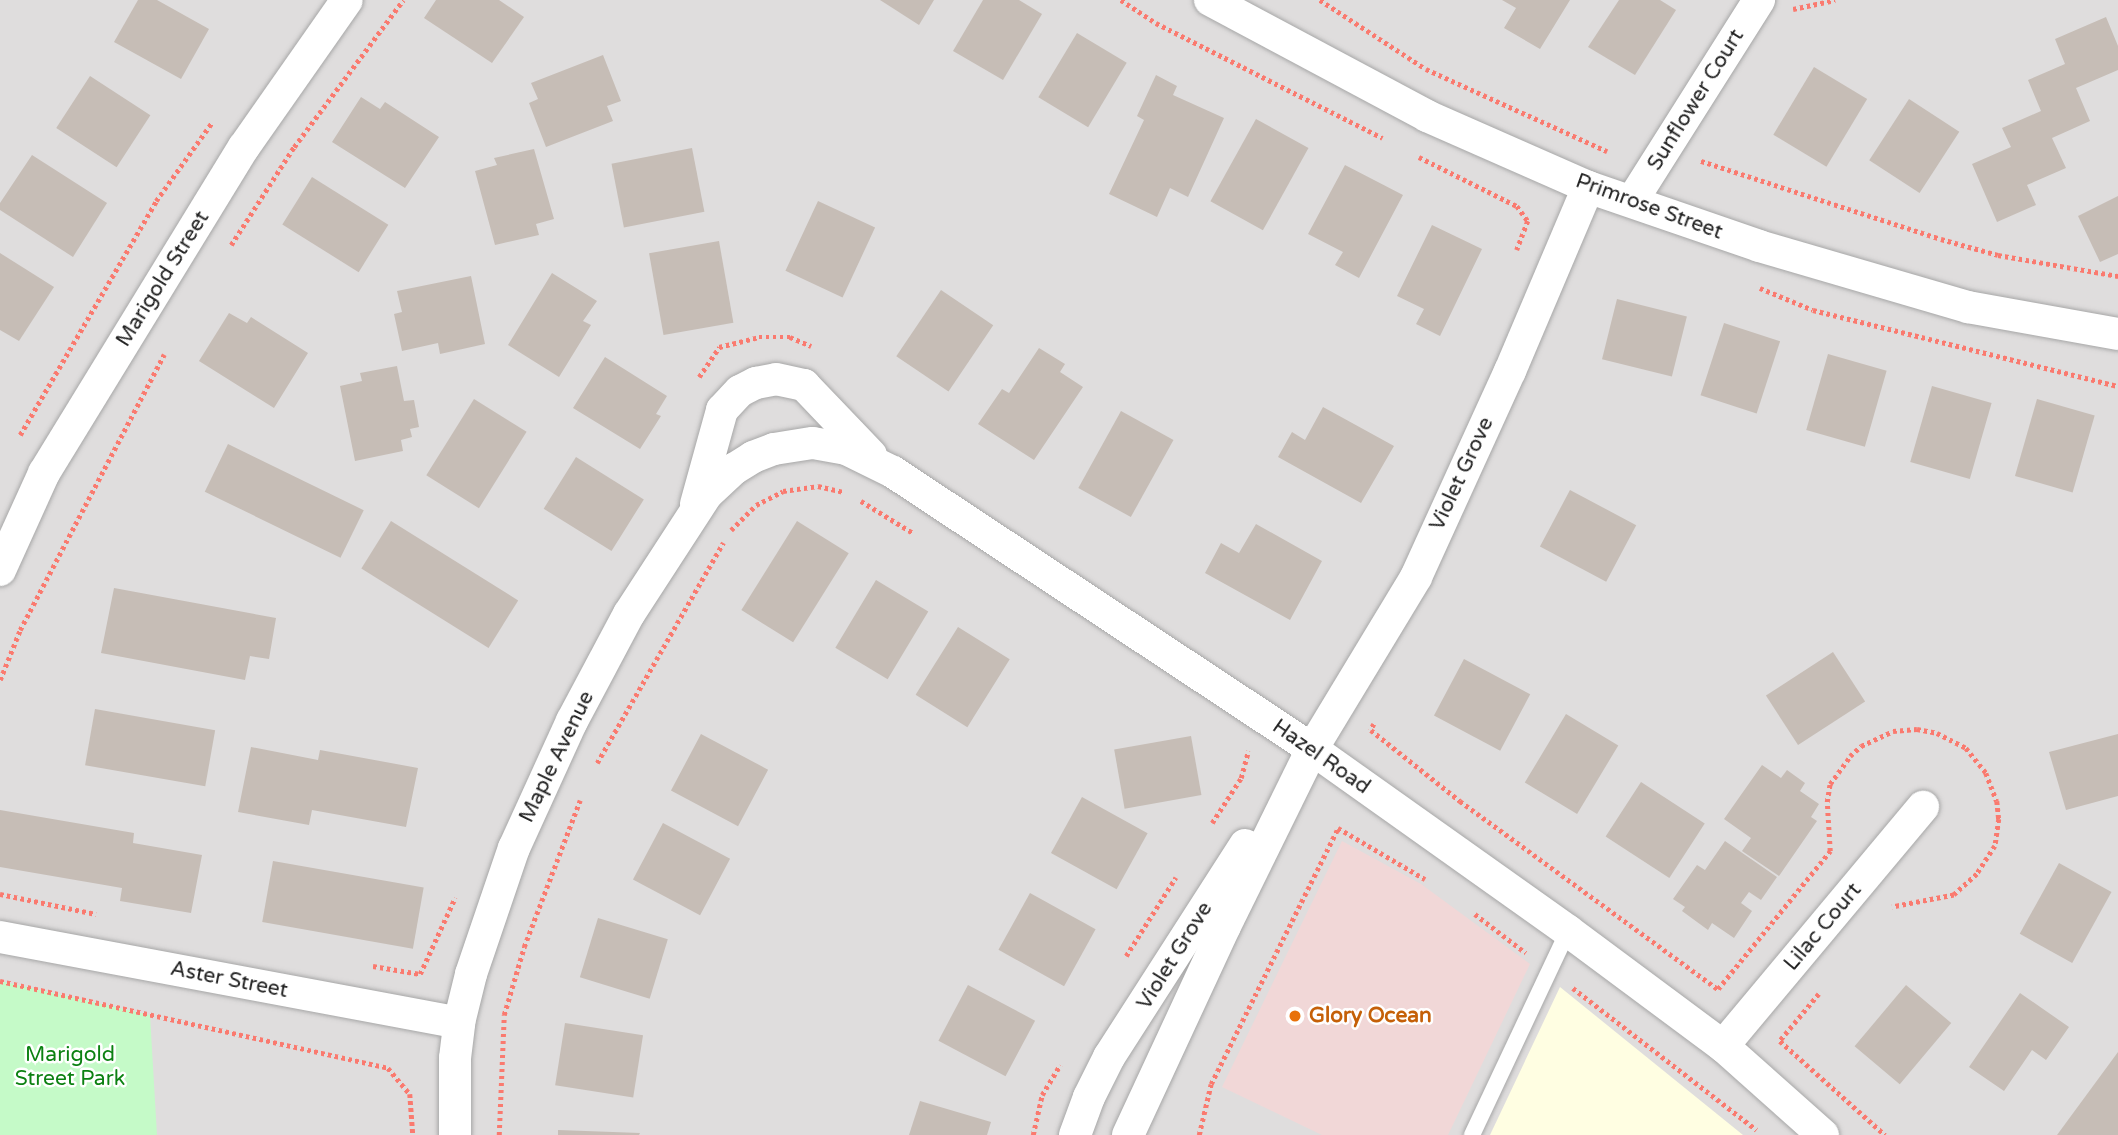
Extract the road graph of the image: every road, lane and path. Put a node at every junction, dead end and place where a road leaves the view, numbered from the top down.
1 (346, 0) edge
2 (403, 0) edge
3 (1121, 0) edge
4 (1210, 0) edge
5 (1320, 0) edge
6 (1759, 0) edge
7 (214, 119) dead end
8 (1393, 143) dead end
9 (1614, 155) dead end
10 (1417, 156) dead end
11 (1694, 158) dead end
12 (1588, 187) junction
13 (1632, 201) junction
14 (1528, 221) dead end
15 (230, 247) dead end
16 (2118, 276) edge
17 (1813, 310) dead end
18 (2118, 334) edge
19 (170, 342) dead end
20 (2118, 386) edge
21 (16, 442) dead end
22 (785, 447) joint
23 (883, 465) junction
24 (818, 486) dead end
25 (693, 512) junction
26 (0, 570) edge
27 (0, 680) edge
28 (1371, 730) dead end
29 (1312, 749) junction
30 (596, 765) dead end
31 (585, 789) dead end
32 (1923, 807) dead end
33 (1436, 885) dead end
34 (1467, 908) dead end
35 (1885, 916) dead end
36 (1568, 931) junction
37 (0, 937) edge
38 (1550, 971) junction
39 (0, 981) edge
40 (1824, 989) dead end
41 (459, 1023) junction
42 (1723, 1046) junction
43 (413, 1135) edge
44 (455, 1135) edge
45 (499, 1135) edge
46 (1074, 1135) edge
47 (1128, 1135) edge
48 (1199, 1135) edge
49 (1472, 1135) edge
50 (1763, 1135) edge
51 (1823, 1135) edge
52 (1885, 1135) edge

1 - 26 street, Marigold Street
2 - 15 path
3 - 8 path
4 - 12 street, Primrose Street
5 - 9 path
6 - 13 street, Sunflower Court
7 - 21 path
10 - 14 path
11 - 16 path
12 - 13 street, Primrose Street
12 - 29 street, Violet Grove
13 - 18 street, Primrose Street
17 - 20 path
19 - 27 path
22 - 23 street, Hazel Road
22 - 25 street, Maple Avenue
23 - 25 street
23 - 29 street, Hazel Road
24 - 30 path
25 - 41 street, Maple Avenue
28 - 35 path
29 - 36 street, Hazel Road
29 - 46 street, Violet Grove
29 - 47 street, Violet Grove
31 - 45 path
32 - 42 street, Lilac Court
33 - 48 path
34 - 38 path
36 - 38 lane
36 - 42 street, Hazel Road
37 - 41 street, Aster Street
38 - 49 lane
38 - 50 path
39 - 43 path
40 - 52 path
41 - 44 street, Maple Avenue
42 - 51 street, Hazel Road

